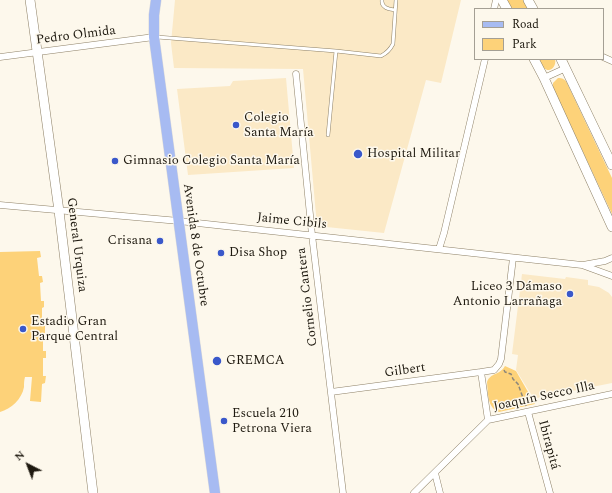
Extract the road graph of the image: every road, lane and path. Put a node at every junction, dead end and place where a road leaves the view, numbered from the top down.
1 (30, 0) edge
2 (156, 0) edge
3 (382, 0) edge
4 (396, 0) edge
5 (395, 10) junction
6 (154, 37) junction
7 (336, 51) junction
8 (37, 52) junction
9 (0, 57) edge
10 (485, 60) edge
11 (535, 60) edge
12 (562, 60) edge
13 (566, 68) junction
14 (296, 74) dead end
15 (544, 78) junction
16 (328, 136) dead end
17 (612, 165) edge
18 (0, 205) edge
19 (59, 211) junction
20 (179, 221) junction
21 (612, 227) edge
22 (312, 235) junction
23 (439, 250) junction
24 (513, 258) junction
25 (612, 258) edge
26 (582, 265) junction
27 (612, 276) edge
28 (499, 364) junction
29 (481, 372) junction
30 (331, 392) junction
31 (612, 394) edge
32 (528, 412) junction
33 (488, 420) junction
34 (435, 473) junction
35 (93, 493) edge
36 (215, 493) edge
37 (343, 493) edge
38 (414, 493) edge
39 (440, 493) edge
40 (550, 493) edge

1 - 8 street, General Urquiza
2 - 6 main road, Avenida 8 de Octubre
3 - 5 lane
4 - 5 lane
5 - 7 lane
6 - 7 lane
6 - 8 street, Pedro Olmida
6 - 20 main road, Avenida 8 de Octubre
7 - 16 lane
8 - 9 street, Pedro Olmida
8 - 19 street, General Urquiza
10 - 23 street
11 - 15 street
12 - 13 street
13 - 15 street
13 - 17 street
14 - 22 street, Cornelio Cantera
15 - 21 street
18 - 19 street, Jaime Cibils
19 - 20 street, Jaime Cibils
19 - 35 street, General Urquiza
20 - 22 street, Jaime Cibils
20 - 36 main road, Avenida 8 de Octubre
22 - 23 street, Jaime Cibils
22 - 30 street, Cornelio Cantera
23 - 24 street, Jaime Cibils
24 - 26 street, Jaime Cibils
24 - 28 street
25 - 26 street, Jaime Cibils
26 - 27 street, Jaime Cibils
28 - 29 street, Gilbert
28 - 32 path, Ibirapitá
29 - 30 street, Gilbert
29 - 33 street
30 - 37 street, Cornelio Cantera
31 - 32 street, Joaquín Secco Illa
32 - 33 street, Joaquín Secco Illa
32 - 40 street, Ibirapitá
33 - 34 street, Joaquín Secco Illa
34 - 38 street, Joaquín Secco Illa
34 - 39 street

